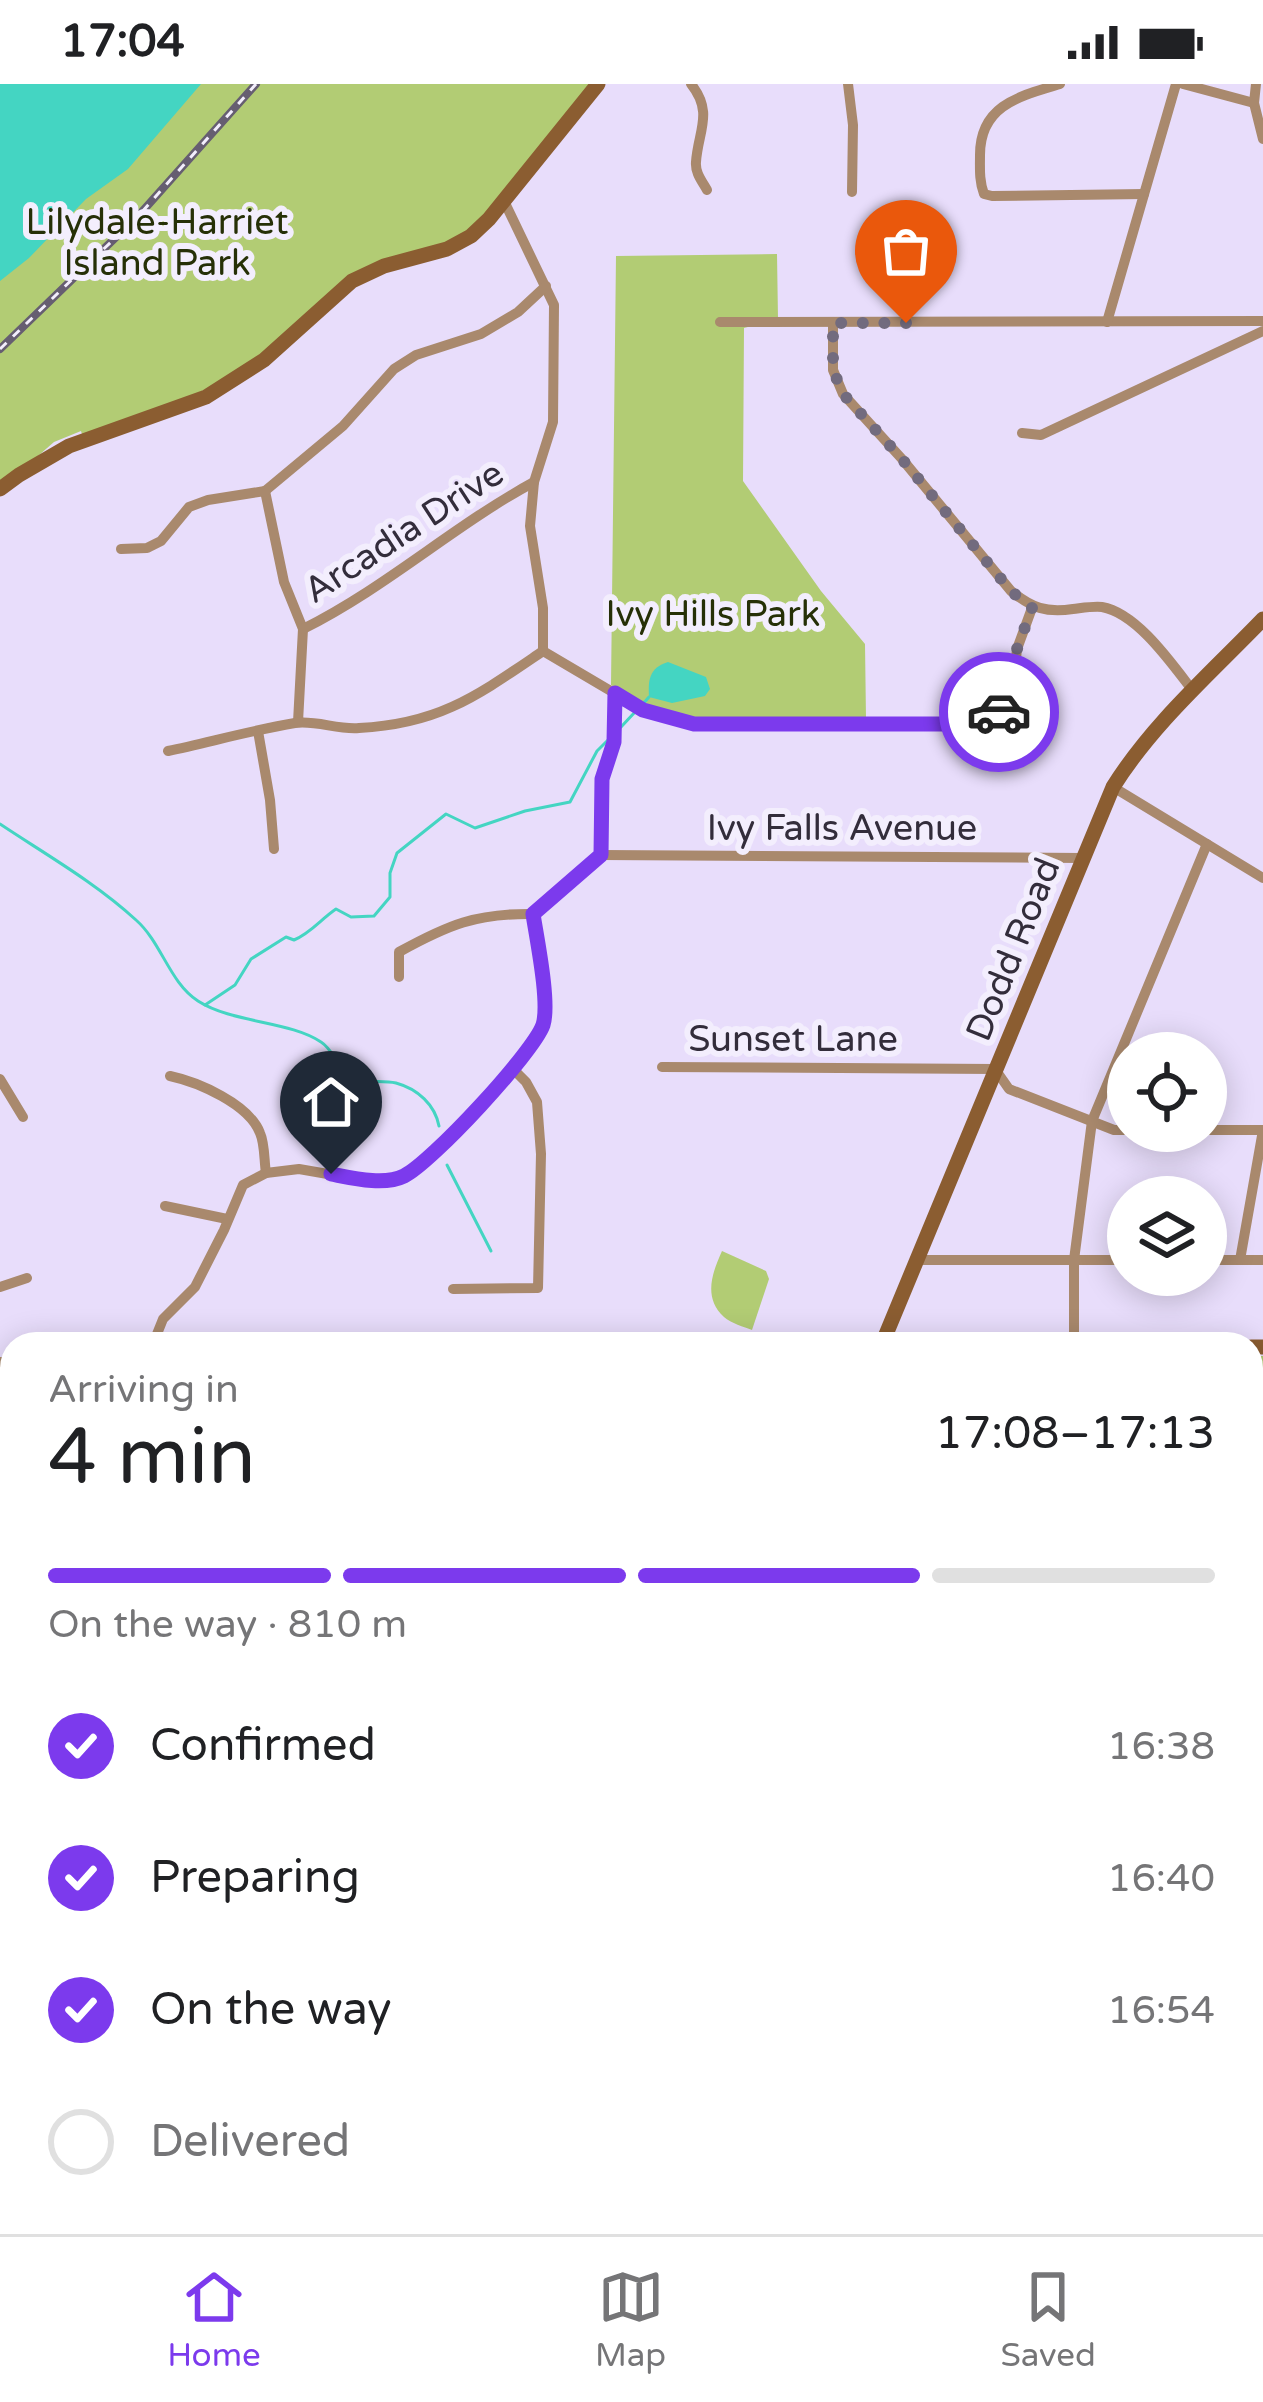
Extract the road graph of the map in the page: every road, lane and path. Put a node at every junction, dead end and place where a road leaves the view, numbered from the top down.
1 (598, 84) edge
2 (691, 84) edge
3 (848, 84) edge
4 (1060, 84) edge
5 (1179, 84) edge
6 (1256, 84) edge
7 (1254, 103) junction
8 (1263, 139) edge
9 (707, 190) dead end
10 (852, 192) dead end
11 (1144, 194) junction
12 (504, 201) junction
13 (546, 286) junction
14 (720, 322) dead end
15 (1107, 322) junction
16 (1263, 322) edge
17 (833, 323) junction
18 (1263, 332) edge
19 (1022, 434) dead end
20 (534, 482) junction
21 (0, 489) edge
22 (265, 491) junction
23 (121, 549) dead end
24 (1032, 608) junction
25 (1263, 619) edge
26 (303, 629) junction
27 (543, 651) junction
28 (1193, 691) junction
29 (615, 693) junction
30 (301, 722) junction
31 (258, 731) junction
32 (169, 751) dead end
33 (1112, 787) junction
34 (1207, 844) junction
35 (274, 849) dead end
36 (601, 855) junction
37 (1082, 858) junction
38 (1263, 878) edge
39 (533, 914) junction
40 (399, 977) dead end
41 (662, 1067) dead end
42 (513, 1070) junction
43 (995, 1070) junction
44 (170, 1076) dead end
45 (0, 1079) edge
46 (23, 1117) dead end
47 (1092, 1121) junction
48 (1107, 1127) edge
49 (1227, 1130) edge
50 (1263, 1130) edge
51 (266, 1173) junction
52 (165, 1206) dead end
53 (227, 1219) junction
54 (916, 1260) junction
55 (1074, 1260) junction
56 (1107, 1260) edge
57 (1227, 1260) edge
58 (1240, 1260) junction
59 (1263, 1260) edge
60 (26, 1278) dead end
61 (0, 1287) edge
62 (453, 1289) dead end
63 (158, 1332) edge
64 (887, 1332) edge
65 (1074, 1332) edge

1 - 12 main road
2 - 9 street
3 - 10 street
4 - 11 street
5 - 7 street
5 - 11 street
6 - 7 street
7 - 8 street
11 - 15 street
12 - 13 street
12 - 21 main road
13 - 20 street
13 - 22 street
14 - 17 street
15 - 16 street
15 - 17 street
17 - 24 street
18 - 19 street
20 - 26 street, Arcadia Drive
20 - 27 street
22 - 23 street
22 - 26 street
24 - 28 street
24 - 29 street
25 - 28 main road, Dodd Road
26 - 30 street
27 - 29 street
27 - 30 street
28 - 33 main road, Dodd Road
29 - 36 street
30 - 31 street
31 - 32 street
31 - 35 street
33 - 34 street
33 - 37 main road, Dodd Road
34 - 38 street
34 - 47 street
36 - 37 street, Ivy Falls Avenue
36 - 39 street
37 - 43 main road, Dodd Road
39 - 40 street
39 - 42 street
41 - 43 street, Sunset Lane
42 - 51 street
42 - 62 street
43 - 47 street
43 - 54 main road, Dodd Road
44 - 51 street
45 - 46 street
47 - 48 street
47 - 55 street
49 - 50 street
50 - 58 street
51 - 53 street
52 - 53 street
53 - 63 street
54 - 55 street
54 - 64 main road, Dodd Road
55 - 56 street
55 - 65 street
57 - 58 street
58 - 59 street
60 - 61 street

